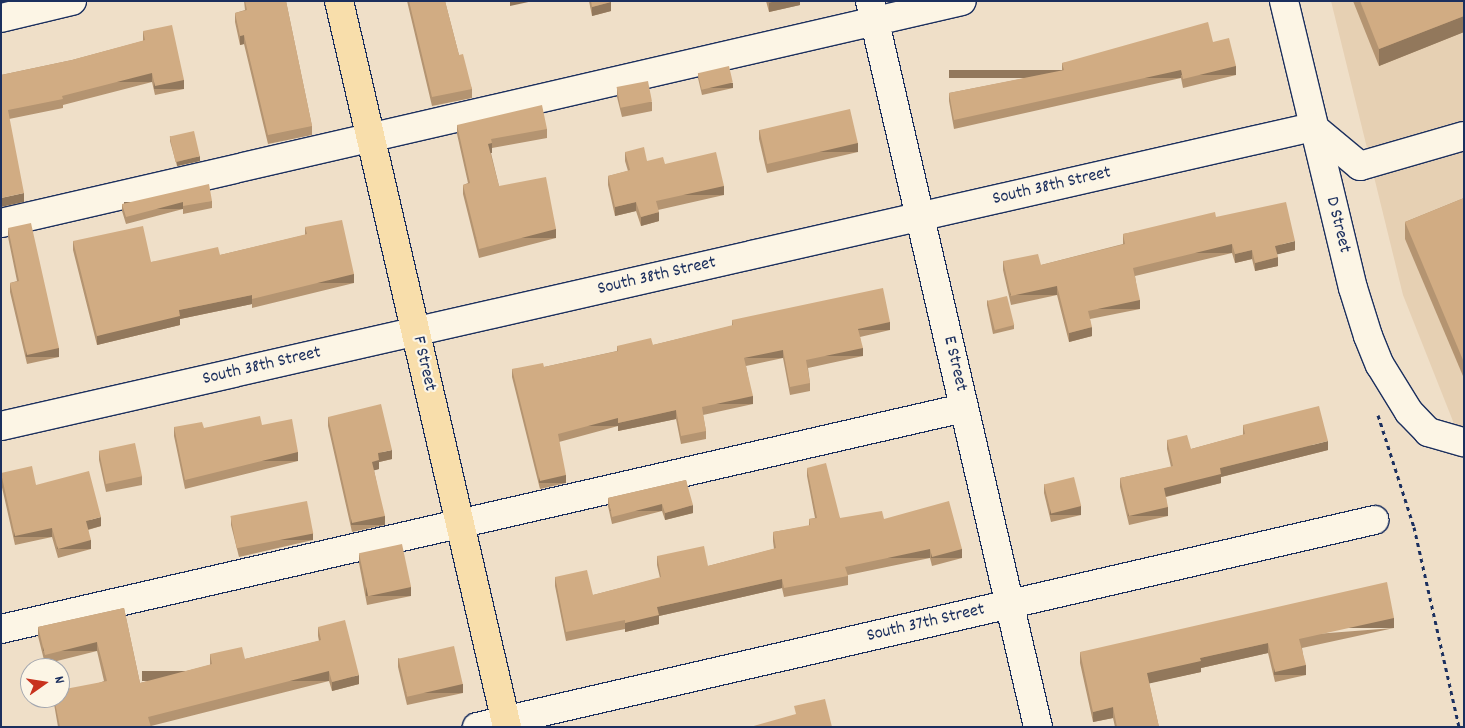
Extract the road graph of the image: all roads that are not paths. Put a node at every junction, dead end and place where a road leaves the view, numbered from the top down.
1 (72, 1) edge
2 (339, 1) edge
3 (962, 1) edge
4 (1284, 1) edge
5 (872, 11) edge
6 (1, 18) edge
7 (1313, 127) junction
8 (1464, 136) edge
9 (370, 137) junction
10 (919, 217) junction
11 (1, 223) edge
12 (416, 332) junction
13 (964, 408) junction
14 (1, 426) edge
15 (1464, 442) edge
16 (1374, 520) dead end
17 (460, 526) junction
18 (1010, 605) junction
19 (1, 629) edge
20 (506, 724) edge
21 (477, 727) edge
22 (1038, 727) edge

1 - 6 street
2 - 9 main road, F Street
3 - 5 street
4 - 7 street, D Street
5 - 9 street
5 - 10 street, E Street
7 - 8 street
7 - 10 street, South 38th Street
7 - 15 street, D Street
9 - 11 street
9 - 12 main road, F Street
10 - 12 street, South 38th Street
10 - 13 street, E Street
12 - 14 street, South 38th Street
12 - 17 main road, F Street
13 - 17 street
13 - 18 street, E Street
16 - 18 street, South 37th Street
17 - 19 street
17 - 20 main road, F Street
18 - 20 street, South 37th Street
18 - 22 street, E Street
20 - 21 street, South 37th Street

